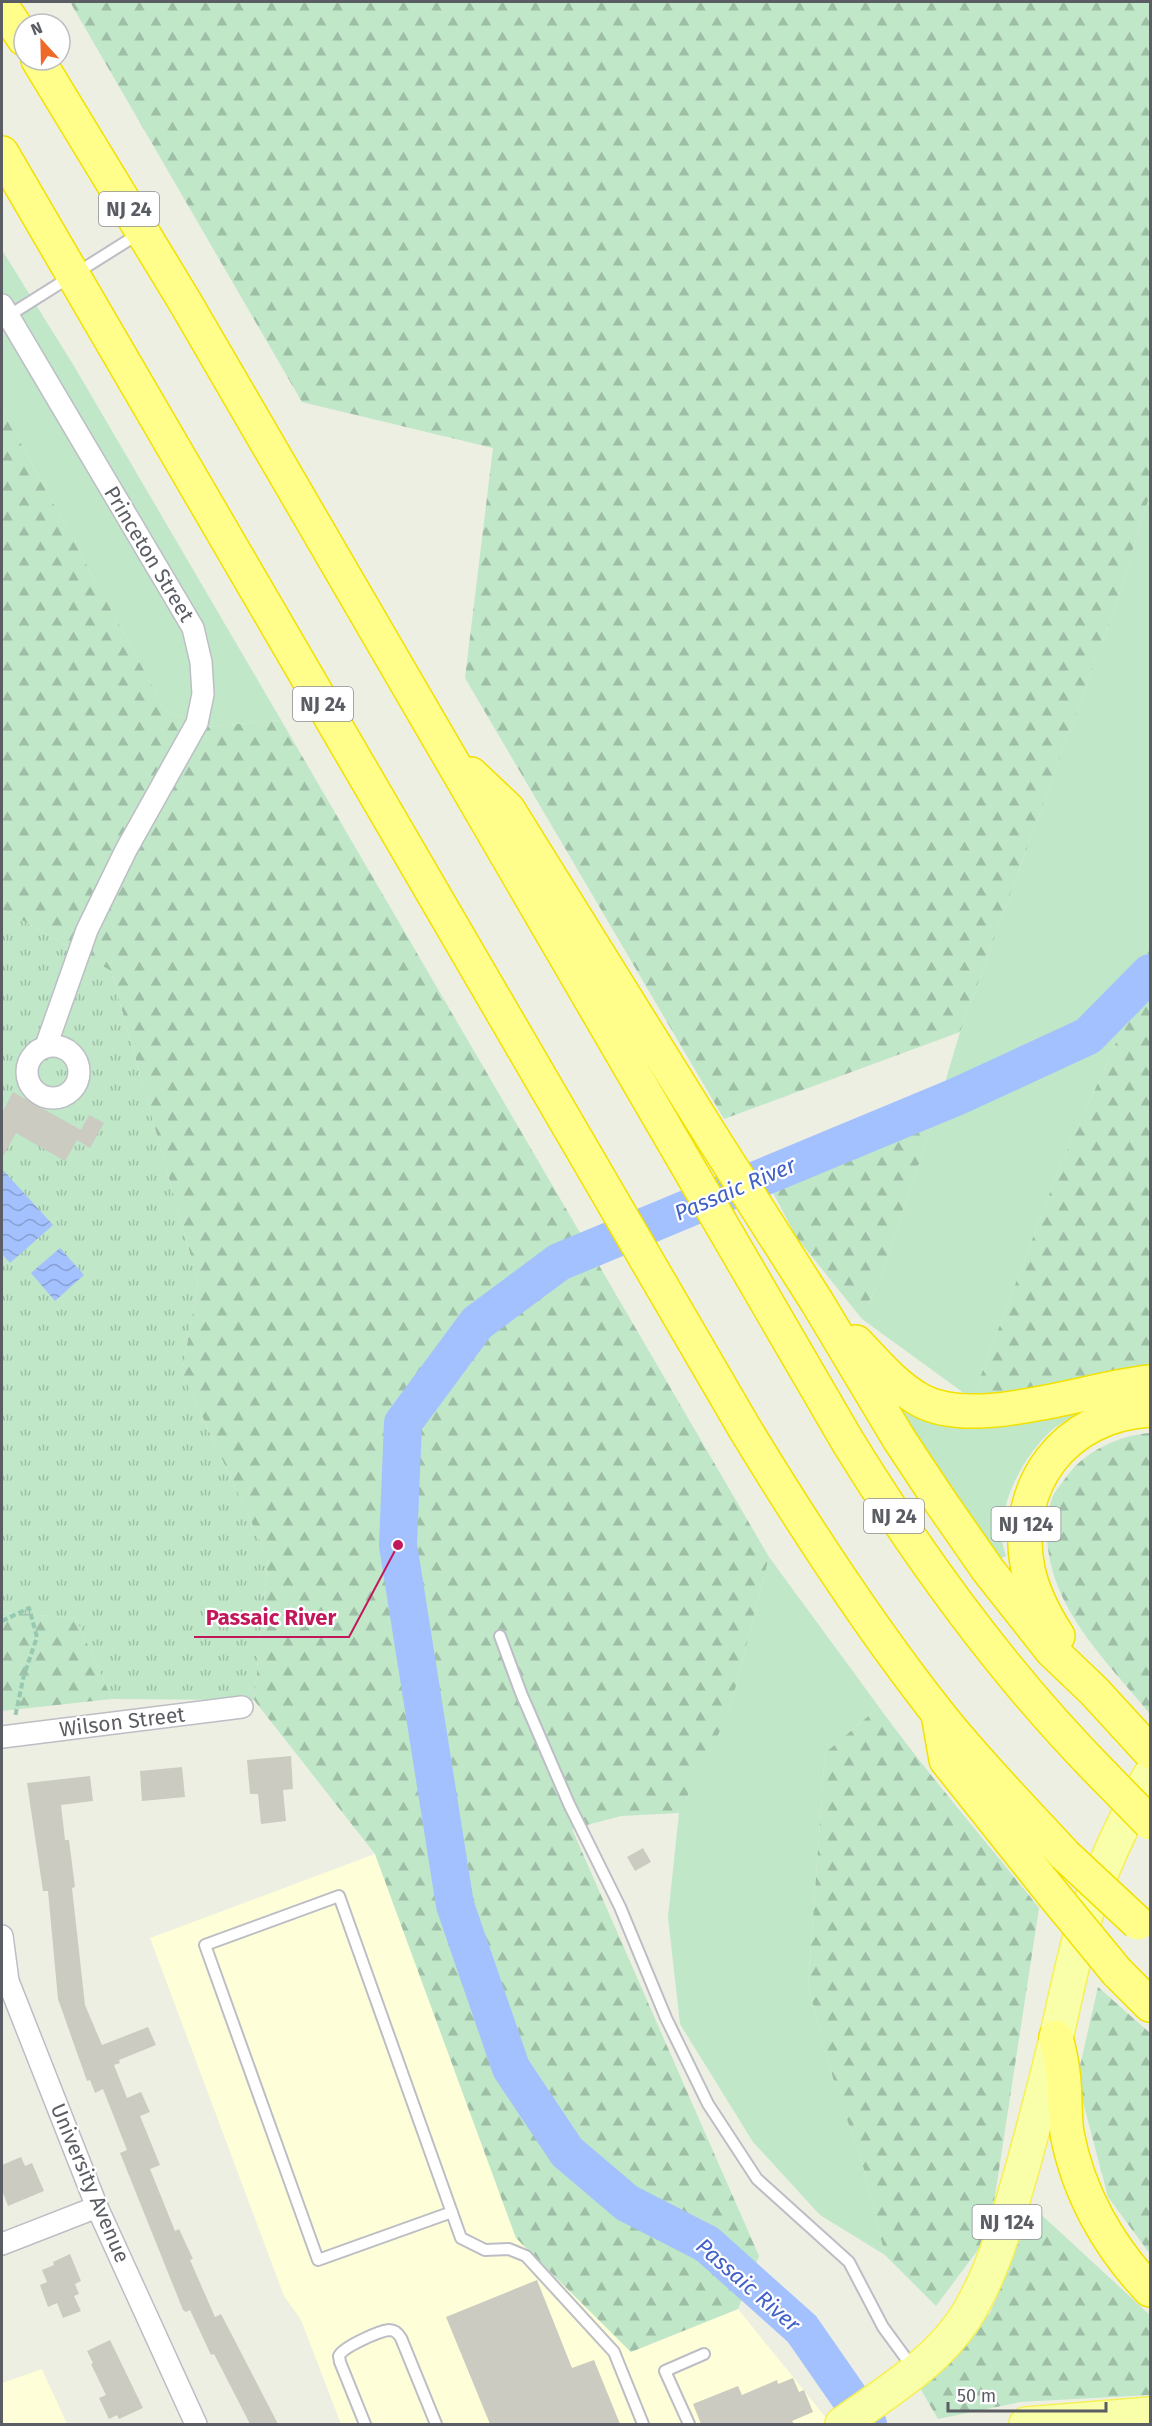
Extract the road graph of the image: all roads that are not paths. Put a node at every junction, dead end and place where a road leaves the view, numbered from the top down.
1 (2, 6) edge
2 (12, 21) edge
3 (45, 72) edge
4 (2, 153) edge
5 (143, 231) junction
6 (72, 274) junction
7 (5, 311) edge
8 (444, 748) junction
9 (46, 1046) dead end
10 (817, 1302) junction
11 (1150, 1382) edge
12 (1150, 1410) edge
13 (500, 1636) dead end
14 (1094, 1691) junction
15 (242, 1707) dead end
16 (938, 1714) junction
17 (9, 1736) edge
18 (1140, 1741) edge
19 (1150, 1775) edge
20 (1150, 1823) edge
21 (1144, 1928) edge
22 (2, 1936) edge
23 (5, 1983) edge
24 (1150, 2005) edge
25 (1056, 2037) junction
26 (97, 2207) junction
27 (452, 2212) junction
28 (2, 2244) edge
29 (1150, 2290) edge
30 (704, 2354) dead end
31 (909, 2375) junction
32 (1150, 2414) edge
33 (196, 2424) edge
34 (365, 2424) edge
35 (436, 2424) edge
36 (643, 2424) edge
37 (689, 2424) edge
38 (842, 2424) edge
39 (1026, 2424) edge

1 - 2 highway
3 - 5 highway, NJ 24
4 - 6 highway, NJ 24
5 - 6 lane
5 - 8 highway, NJ 24
6 - 7 lane
6 - 16 highway, NJ 24
7 - 9 street, Princeton Street
8 - 10 highway
8 - 20 highway, NJ 24, bridge
10 - 11 highway
10 - 14 highway
12 - 14 highway, NJ 124
13 - 31 lane
14 - 18 highway, NJ 124
15 - 17 street, Wilson Street
16 - 21 highway, NJ 24, bridge
16 - 24 highway, bridge
19 - 25 main road, NJ 124
22 - 23 street, University Avenue
23 - 26 street, University Avenue
25 - 29 highway
25 - 31 main road, NJ 124
26 - 28 street
26 - 33 street, University Avenue
27 - 27 lane
27 - 36 lane
30 - 37 lane
31 - 38 main road, NJ 124
32 - 39 main road
34 - 35 lane

